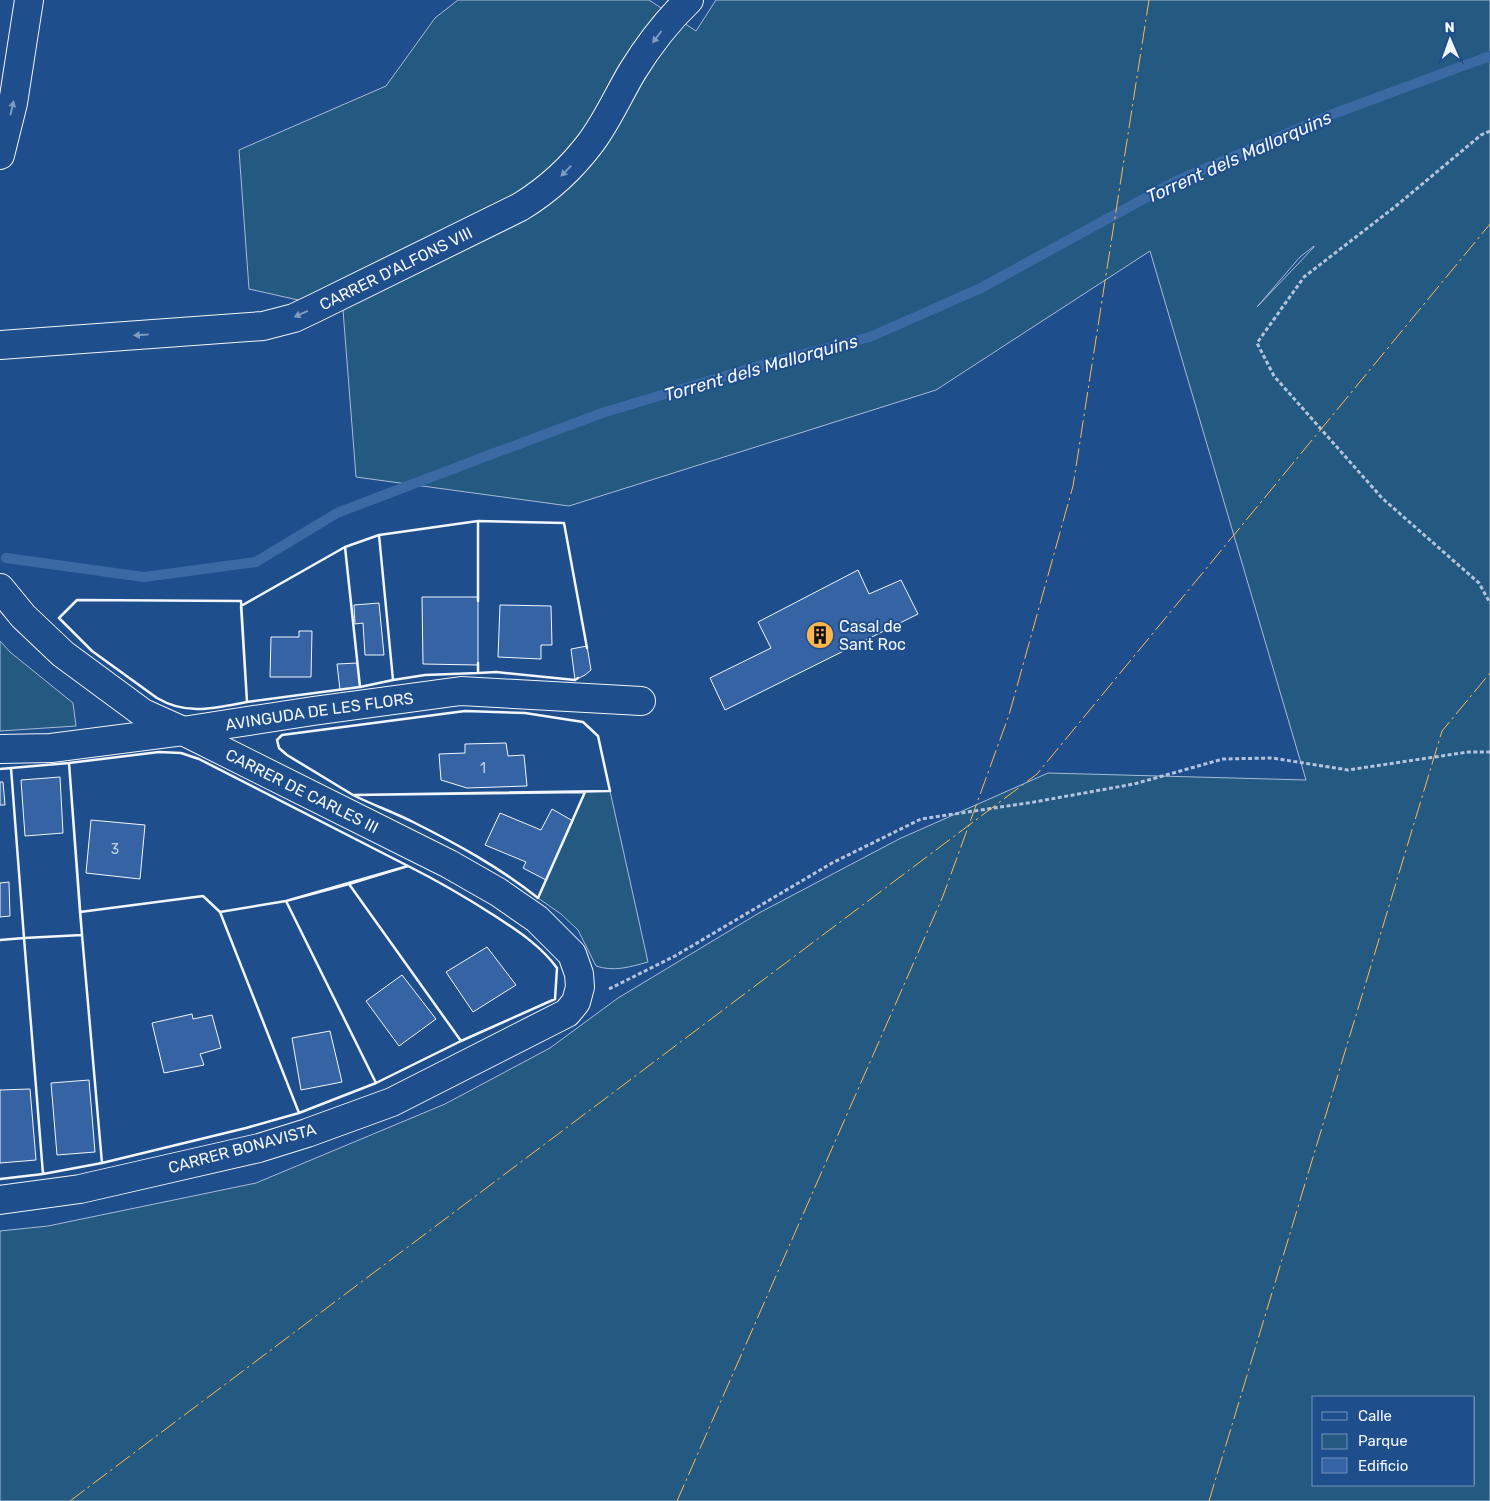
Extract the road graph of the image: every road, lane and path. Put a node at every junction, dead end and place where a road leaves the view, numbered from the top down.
1 (29, 0) edge
2 (689, 0) edge
3 (1490, 131) edge
4 (0, 155) edge
5 (0, 345) edge
6 (0, 588) edge
7 (1490, 603) edge
8 (642, 701) dead end
9 (183, 731) junction
10 (0, 749) edge
11 (1490, 752) edge
12 (576, 1002) junction
13 (0, 1200) edge

4 -> 1 street
2 -> 5 street, CARRER D'ALFONS VIII
3 - 7 path
6 - 9 street, CARRER DE CARLES III
8 - 9 street, AVINGUDA DE LES FLORS
9 - 10 street, AVINGUDA DE LES FLORS
9 - 12 street, CARRER DE CARLES III
11 - 12 path
12 - 13 street, CARRER BONAVISTA

